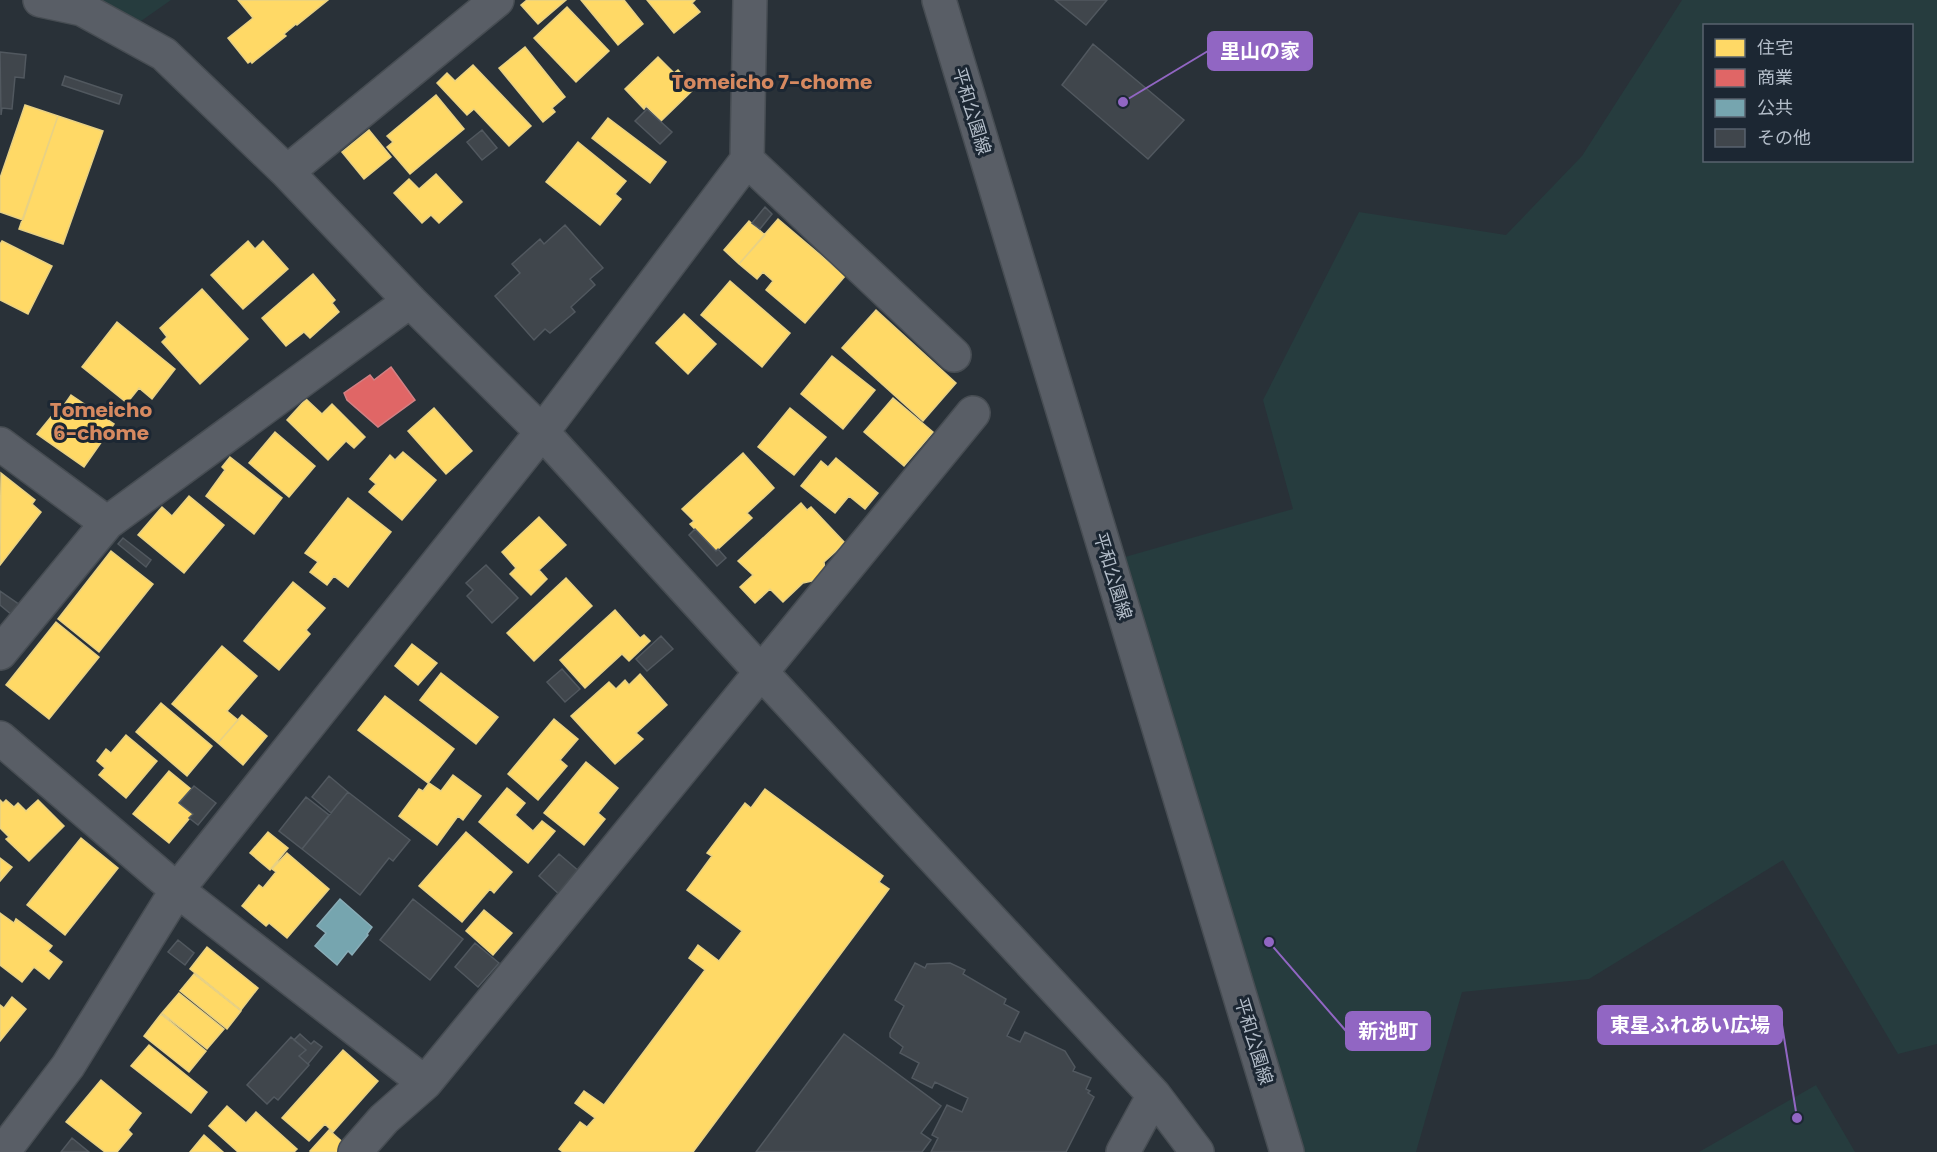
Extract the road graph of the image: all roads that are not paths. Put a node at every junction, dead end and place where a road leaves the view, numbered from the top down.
1 (40, 0) edge
2 (497, 0) edge
3 (750, 0) edge
4 (939, 0) edge
5 (747, 160) junction
6 (286, 172) junction
7 (410, 301) junction
8 (954, 355) dead end
9 (973, 413) dead end
10 (542, 432) junction
11 (0, 444) edge
12 (107, 524) junction
13 (0, 652) edge
14 (761, 672) junction
15 (3, 746) edge
16 (177, 890) junction
17 (425, 1083) junction
18 (1154, 1095) junction
19 (3, 1152) edge
20 (355, 1152) edge
21 (1123, 1152) edge
22 (1197, 1152) edge
23 (1287, 1152) edge

1 - 6 street
2 - 6 street
3 - 5 street
4 - 23 street, 平和公園線
5 - 8 street
5 - 10 street
6 - 7 street
7 - 10 street
7 - 12 street
9 - 14 street
10 - 14 street
10 - 16 street
11 - 12 street
12 - 13 street
14 - 17 street
14 - 18 street
15 - 16 street
16 - 17 street
16 - 19 street
17 - 20 street
18 - 21 street
18 - 22 street

